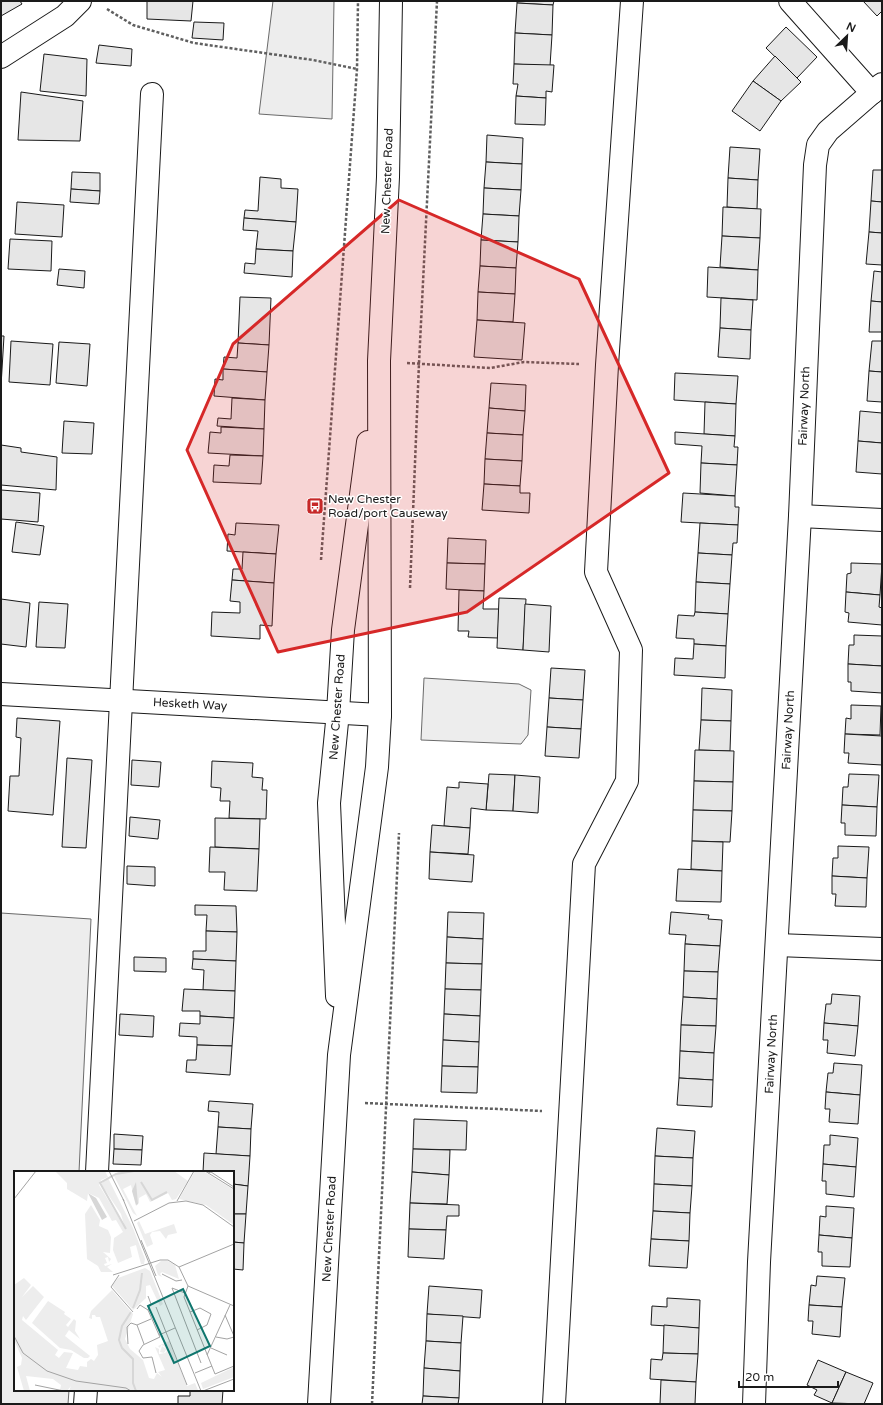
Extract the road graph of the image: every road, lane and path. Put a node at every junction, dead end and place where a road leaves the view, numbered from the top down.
1 (358, 1) edge
2 (391, 1) edge
3 (632, 1) edge
4 (790, 1) edge
5 (90, 3) edge
6 (1, 57) edge
7 (357, 69) junction
8 (877, 88) edge
9 (152, 94) dead end
10 (379, 361) junction
11 (607, 365) junction
12 (800, 516) junction
13 (882, 520) edge
14 (321, 565) dead end
15 (1, 694) edge
16 (121, 700) junction
17 (338, 712) junction
18 (380, 715) junction
19 (777, 944) junction
20 (882, 950) edge
21 (339, 1055) junction
22 (336, 1101) junction
23 (570, 1112) junction
24 (97, 1171) edge
25 (86, 1391) edge
26 (85, 1404) edge
27 (319, 1404) edge
28 (554, 1404) edge
29 (754, 1404) edge

1 - 7 path
2 - 10 main road, New Chester Road
3 - 11 main road
4 - 8 main road
5 - 6 main road
5 - 7 path
7 - 14 path
8 - 12 main road, Fairway North
9 - 16 main road
10 - 11 path
10 - 17 main road, New Chester Road
10 - 18 main road, New Chester Road
11 - 23 main road
12 - 13 main road
12 - 19 main road, Fairway North
15 - 16 main road, Hesketh Way
16 - 17 main road, Hesketh Way
16 - 24 main road
17 - 18 main road, Hesketh Way
17 - 21 main road, New Chester Road
18 - 21 main road, New Chester Road
19 - 20 main road
19 - 29 main road, Fairway North
21 - 22 main road, New Chester Road
22 - 23 path
22 - 27 main road, New Chester Road
23 - 28 main road
25 - 26 main road

